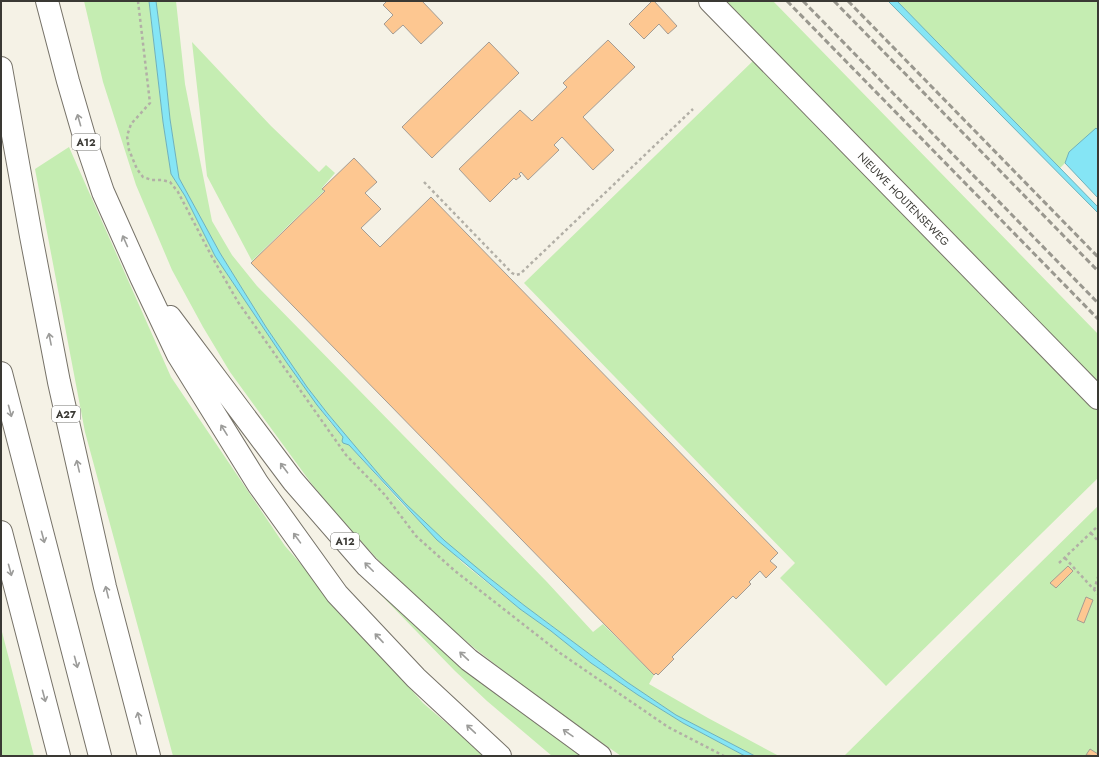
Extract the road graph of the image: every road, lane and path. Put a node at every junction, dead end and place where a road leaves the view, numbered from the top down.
1 (47, 1) edge
2 (138, 1) edge
3 (710, 1) edge
4 (1, 68) edge
5 (693, 109) dead end
6 (424, 182) dead end
7 (141, 277) junction
8 (1, 373) edge
9 (1098, 398) edge
10 (1098, 526) edge
11 (1, 532) edge
12 (1091, 533) junction
13 (1098, 541) edge
14 (1065, 558) junction
15 (1059, 564) dead end
16 (1098, 577) edge
17 (1094, 590) junction
18 (1098, 594) edge
19 (60, 756) edge
20 (100, 756) edge
21 (149, 756) edge
22 (500, 756) edge
23 (600, 756) edge
24 (724, 756) edge

7 -> 1 main road, A12
2 - 24 path
3 - 9 main road, NIEUWE HOUTENSEWEG
21 -> 4 main road, A27
5 - 6 path
22 -> 7 main road, A12
23 -> 7 main road, A12
8 -> 20 main road
10 - 12 path
11 -> 19 main road
12 - 13 path
12 - 14 path
14 - 15 path
14 - 17 path
16 - 17 path
17 - 18 path

